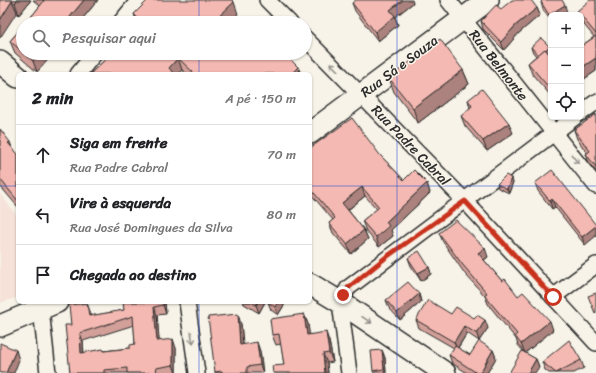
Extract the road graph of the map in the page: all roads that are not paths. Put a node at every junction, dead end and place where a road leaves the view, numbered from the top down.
1 (139, 0) edge
2 (267, 0) edge
3 (448, 0) edge
4 (488, 0) edge
5 (126, 16) edge
6 (283, 16) edge
7 (462, 19) junction
8 (312, 45) edge
9 (89, 60) edge
10 (0, 62) edge
11 (80, 72) edge
12 (16, 74) edge
13 (361, 95) junction
14 (596, 102) edge
15 (584, 111) edge
16 (572, 120) edge
17 (312, 132) edge
18 (553, 133) junction
19 (596, 186) edge
20 (465, 201) junction
21 (596, 265) edge
22 (312, 285) edge
23 (553, 297) junction
24 (340, 302) junction
25 (187, 304) edge
26 (49, 306) edge
27 (0, 326) edge
28 (596, 343) edge
29 (48, 373) edge
30 (197, 373) edge
31 (349, 373) edge
32 (446, 373) edge

1 - 5 street
2 - 6 street
3 - 7 street, Rua Belmonte
4 - 7 street, Rua Sá e Souza
7 - 13 street, Rua Sá e Souza
7 - 18 street, Rua Belmonte
13 -> 8 street, Rua Padre Cabral
9 - 11 street
10 - 12 street
13 - 17 street, Rua Sá e Souza
13 - 20 street, Rua Padre Cabral
14 - 15 street
16 - 18 street
18 -> 19 street, Rua Belmonte
18 - 20 street
20 - 23 street, Rua Padre Cabral
20 - 24 street
21 - 23 street
22 - 24 street
23 - 28 street, Rua Padre Cabral
24 - 31 street
24 -> 32 street
25 -> 30 street
26 - 27 street
26 - 29 street

